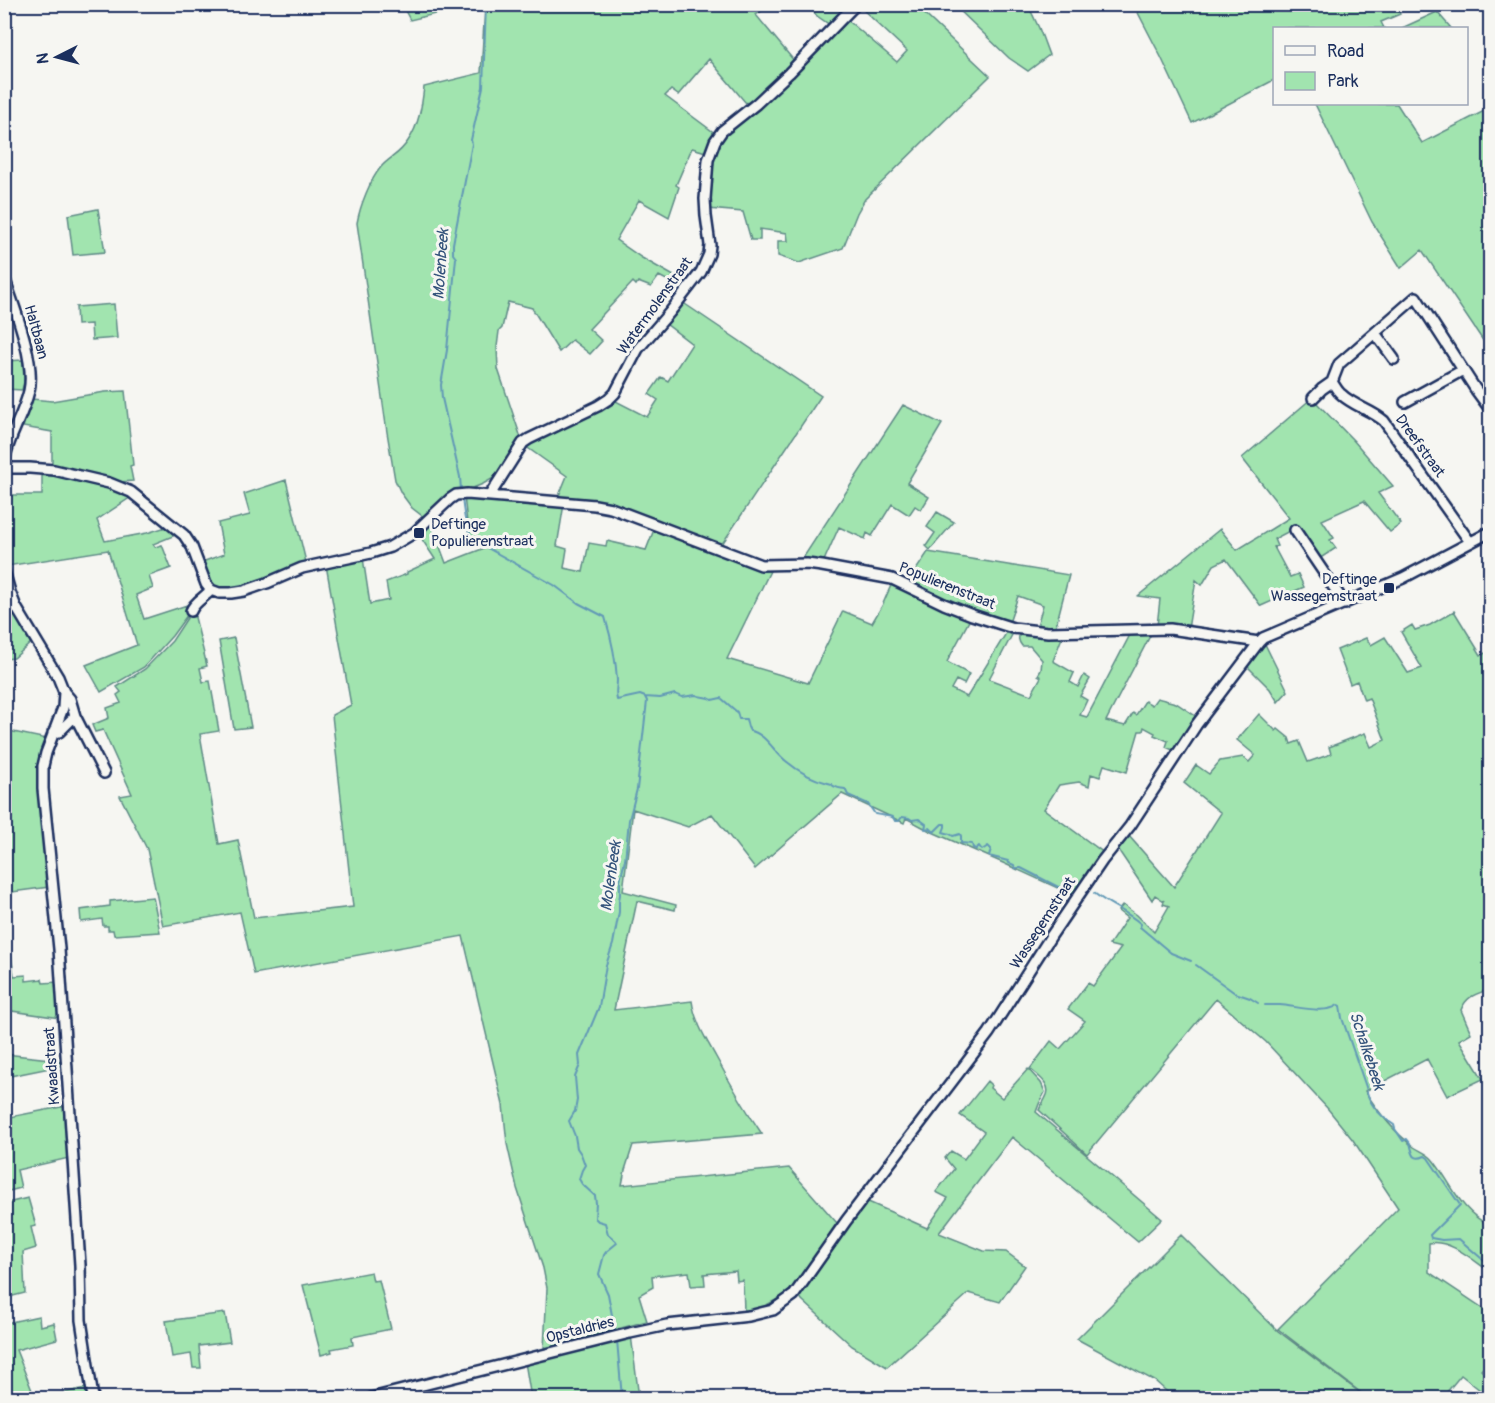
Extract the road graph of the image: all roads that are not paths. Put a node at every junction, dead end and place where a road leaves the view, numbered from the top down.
1 (856, 4) edge
2 (4, 278) edge
3 (1375, 333) junction
4 (1394, 359) dead end
5 (1463, 370) junction
6 (1332, 382) junction
7 (1313, 398) dead end
8 (1405, 402) dead end
9 (1491, 409) edge
10 (4, 462) edge
11 (4, 468) edge
12 (490, 495) junction
13 (1295, 530) dead end
14 (1491, 532) edge
15 (1470, 542) junction
16 (4, 570) edge
17 (212, 590) junction
18 (1345, 604) junction
19 (191, 611) dead end
20 (1259, 642) junction
21 (64, 692) junction
22 (75, 716) junction
23 (53, 733) junction
24 (104, 773) dead end
25 (794, 1295) joint
26 (93, 1398) edge
27 (371, 1398) edge

1 - 12 street, Watermolenstraat
2 - 10 street, Haltbaan
3 - 4 street
3 - 5 street
3 - 6 street
5 - 8 street, Dreefstraat
5 - 9 street
6 - 7 street
6 - 15 street, Dreefstraat
11 - 17 street
12 - 17 street
12 - 20 street, Populierenstraat
13 - 18 street
14 - 15 street, Wassegemstraat
15 - 18 street, Wassegemstraat
16 - 21 street
17 - 19 street
18 - 20 street, Wassegemstraat
20 - 25 street, Wassegemstraat
21 - 22 street
21 - 23 street, Kwaadstraat
22 - 23 street
22 - 24 street
23 - 26 street, Kwaadstraat
25 - 27 street, Opstaldries

